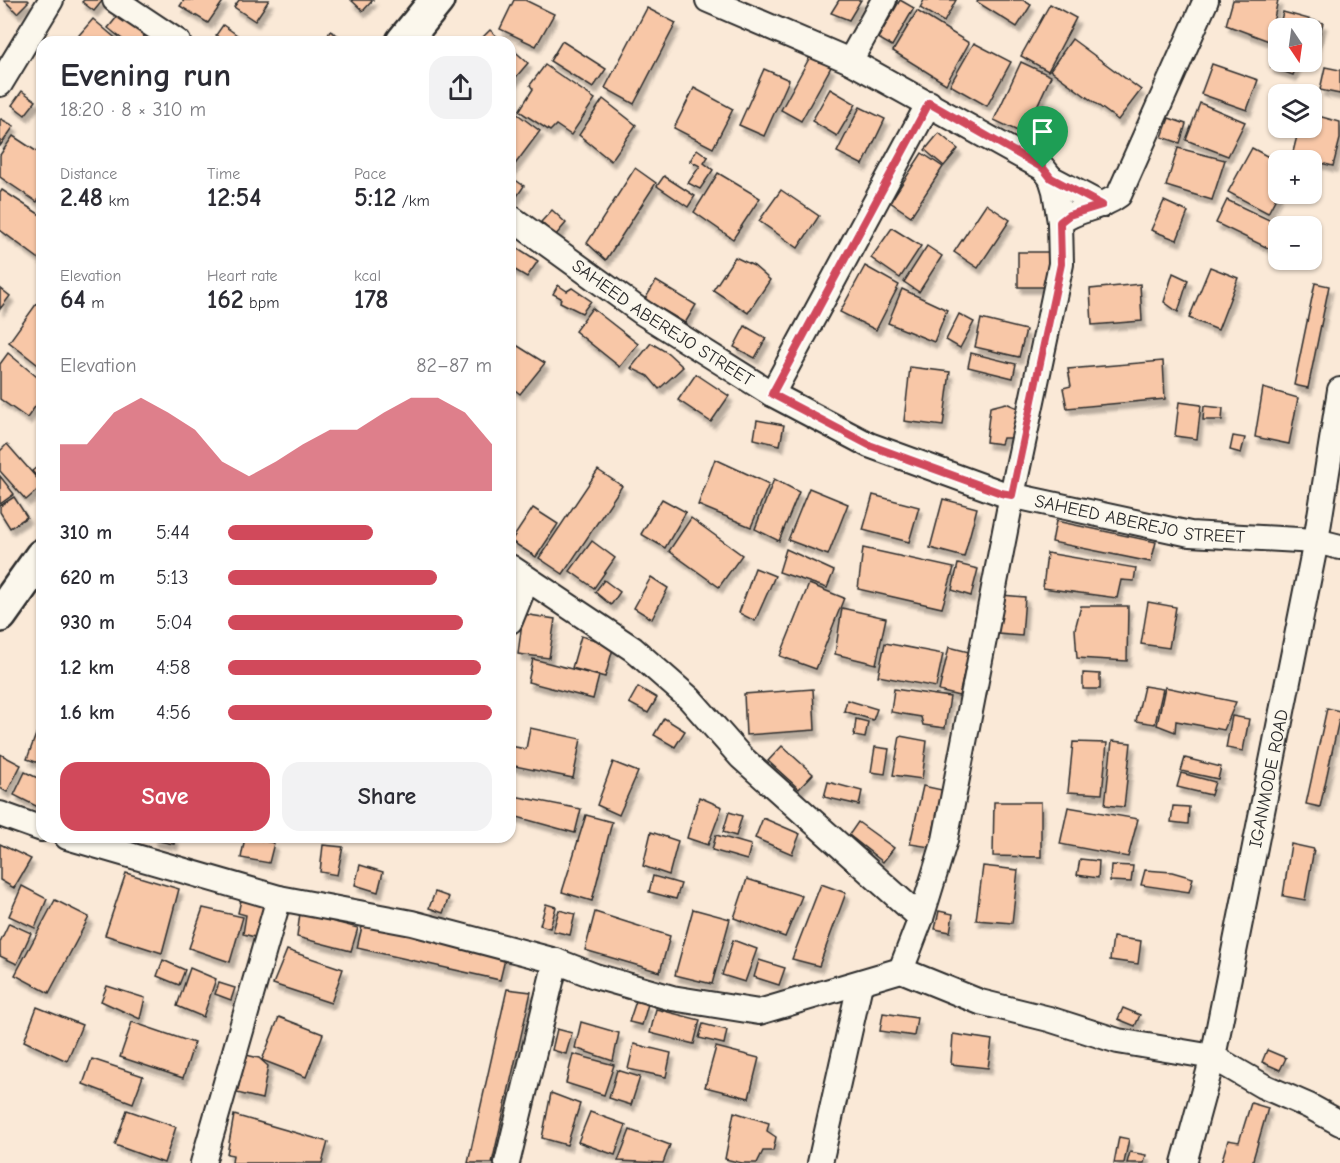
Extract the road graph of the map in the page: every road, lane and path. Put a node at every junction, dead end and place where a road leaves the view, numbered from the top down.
1 (51, 0) edge
2 (115, 0) edge
3 (437, 0) edge
4 (708, 0) edge
5 (884, 0) edge
6 (1206, 0) edge
7 (168, 36) edge
8 (408, 36) edge
9 (850, 61) junction
10 (0, 84) edge
11 (929, 103) junction
12 (1051, 178) junction
13 (1102, 205) junction
14 (516, 221) edge
15 (1060, 222) junction
16 (1340, 390) edge
17 (772, 394) junction
18 (1012, 495) junction
19 (1316, 541) junction
20 (1340, 547) edge
21 (36, 564) edge
22 (519, 573) edge
23 (516, 589) edge
24 (0, 615) edge
25 (0, 814) edge
26 (36, 827) edge
27 (88, 843) edge
28 (279, 898) junction
29 (921, 918) junction
30 (556, 961) junction
31 (902, 970) junction
32 (860, 984) junction
33 (1213, 1057) junction
34 (1340, 1123) edge
35 (203, 1163) edge
36 (507, 1163) edge
37 (820, 1163) edge
38 (1184, 1163) edge

1 - 10 street
2 - 7 street
3 - 8 street
4 - 9 street
5 - 9 street
6 - 13 street
9 - 11 street
11 - 12 street
11 - 17 street
12 - 13 street
12 - 15 street
13 - 15 street
14 - 17 street, SAHEED ABEREJO STREET
15 - 18 street
16 - 19 street, IGANMODE ROAD
17 - 18 street, SAHEED ABEREJO STREET
18 - 19 street, SAHEED ABEREJO STREET
18 - 29 street
19 - 20 street, SAHEED ABEREJO STREET
19 - 33 street, IGANMODE ROAD
21 - 24 street
22 - 23 street
22 - 29 street
25 - 26 street
27 - 28 street
28 - 30 street
28 - 35 street
29 - 31 street
30 - 32 street
30 - 36 street
31 - 32 street
31 - 33 street
32 - 37 street
33 - 34 street
33 - 38 street, IGANMODE ROAD

